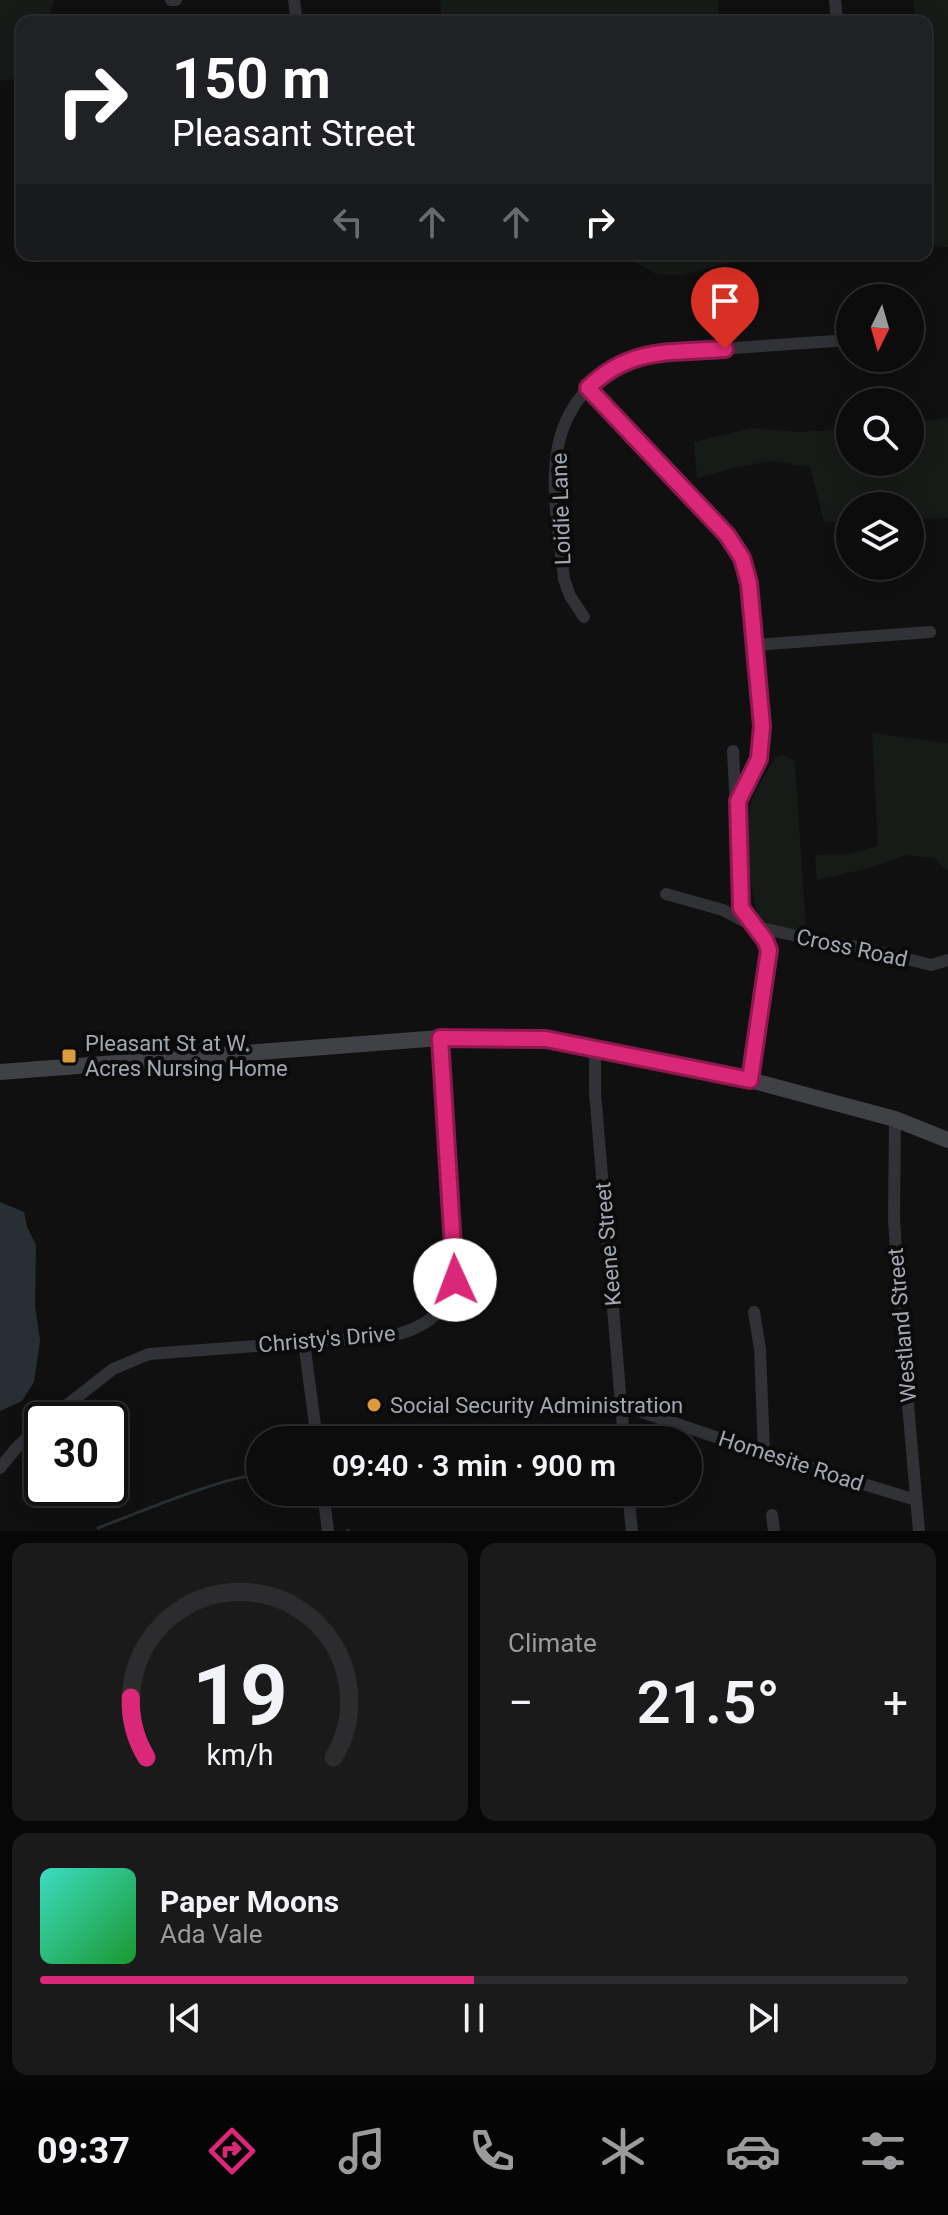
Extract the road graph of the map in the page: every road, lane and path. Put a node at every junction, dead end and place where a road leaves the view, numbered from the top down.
1 (836, 341) edge
2 (588, 388) junction
3 (584, 617) dead end
4 (930, 632) dead end
5 (755, 645) junction
6 (733, 751) dead end
7 (738, 801) junction
8 (666, 894) dead end
9 (753, 926) junction
10 (948, 960) edge
11 (440, 1038) junction
12 (595, 1048) junction
13 (0, 1072) edge
14 (750, 1080) junction
15 (895, 1119) junction
16 (948, 1140) edge
17 (754, 1312) dead end
18 (304, 1342) junction
19 (71, 1402) edge
20 (621, 1405) junction
21 (315, 1426) edge
22 (623, 1426) edge
23 (24, 1441) edge
24 (764, 1453) junction
25 (0, 1468) edge
26 (916, 1500) junction
27 (325, 1506) edge
28 (629, 1506) edge
29 (772, 1515) dead end
30 (328, 1531) edge
31 (632, 1531) edge
32 (774, 1531) edge
33 (919, 1531) edge

1 - 2 street, Loidie Lane
2 - 3 street, Loidie Lane
2 - 5 street
4 - 5 street
5 - 7 street
6 - 7 street
7 - 9 street
8 - 9 street, Cross Road
9 - 10 street, Cross Road
9 - 14 street
11 - 12 main road
11 - 13 main road
11 - 18 street, Christy's Drive
12 - 14 main road
12 - 20 street, Keene Street
14 - 15 main road
15 - 16 main road
15 - 26 street, Westland Street
17 - 24 street
18 - 19 street, Christy's Drive
18 - 21 street
20 - 22 street, Keene Street
20 - 24 street, Homesite Road
23 - 25 street
24 - 26 street, Homesite Road
26 - 33 street, Westland Street
27 - 30 street
28 - 31 street
29 - 32 street

